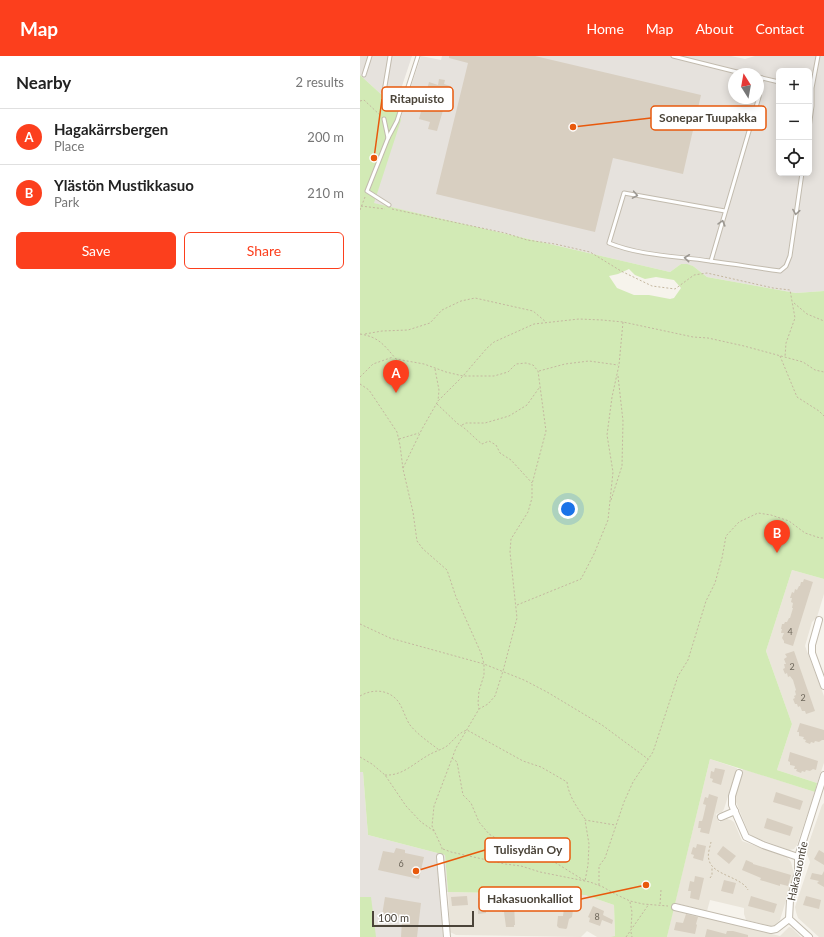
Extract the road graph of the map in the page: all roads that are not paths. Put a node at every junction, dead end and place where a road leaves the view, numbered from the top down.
1 (370, 56) edge
2 (390, 56) edge
3 (418, 56) edge
4 (673, 56) edge
5 (818, 56) edge
6 (728, 70) edge
7 (364, 75) dead end
8 (764, 78) edge
9 (812, 80) edge
10 (776, 81) edge
11 (384, 92) dead end
12 (757, 104) edge
13 (384, 119) road end
14 (388, 138) junction
15 (802, 176) edge
16 (389, 205) dead end
17 (725, 211) junction
18 (711, 261) junction
19 (820, 620) dead end
20 (824, 686) edge
21 (739, 773) dead end
22 (824, 775) edge
23 (821, 798) edge
24 (735, 811) junction
25 (721, 817) dead end
26 (798, 857) junction
27 (440, 858) road end
28 (675, 907) road end
29 (789, 919) junction
30 (447, 937) edge
31 (809, 937) edge

1 - 7 lane
2 - 11 lane
3 - 14 lane
4 - 6 lane
5 - 9 lane
8 - 10 lane
12 - 17 lane
13 - 14 lane
14 - 16 lane
15 -> 18 lane
18 -> 17 lane
18 -> 17 lane
19 - 20 street
21 - 24 street
22 - 23 street, Hakasuontie
23 - 26 street, Hakasuontie
24 - 25 street
24 - 26 street
26 - 29 street, Hakasuontie
27 - 30 street
28 - 29 street
29 - 31 street

